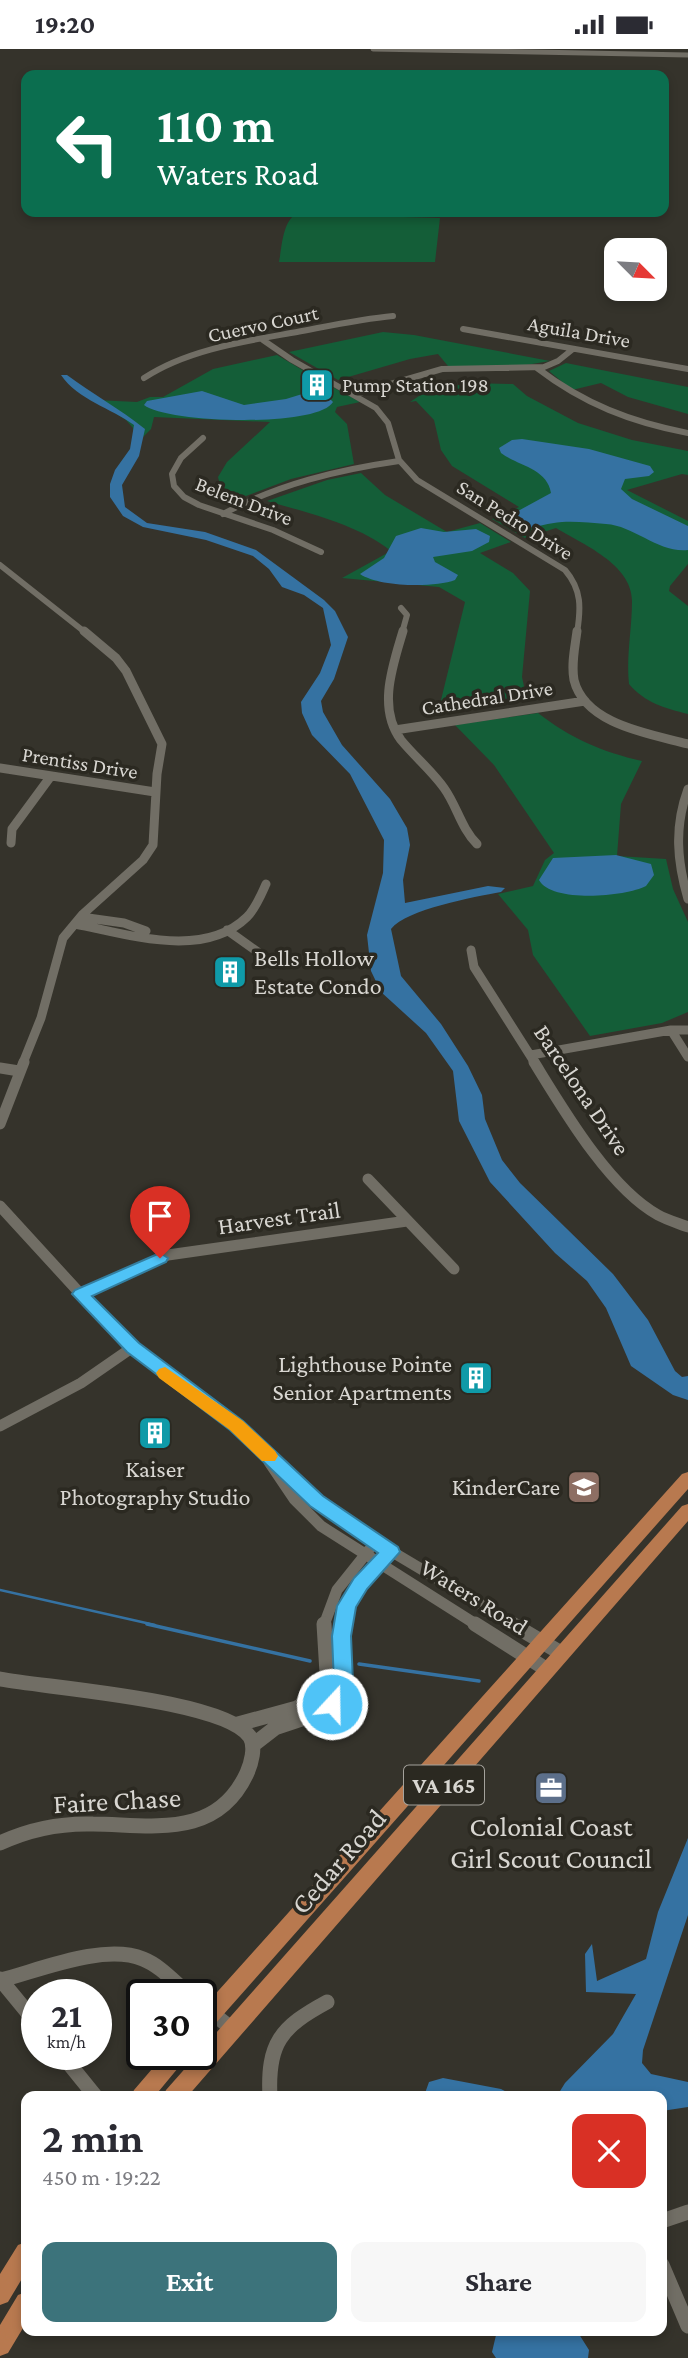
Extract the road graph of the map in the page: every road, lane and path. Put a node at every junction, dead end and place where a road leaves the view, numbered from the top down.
1 (373, 49) edge
2 (688, 55) edge
3 (393, 316) dead end
4 (463, 329) dead end
5 (263, 340) junction
6 (573, 349) junction
7 (537, 368) junction
8 (688, 369) edge
9 (144, 378) dead end
10 (356, 394) junction
11 (688, 433) edge
12 (203, 438) dead end
13 (401, 463) junction
14 (226, 515) junction
15 (321, 552) dead end
16 (0, 565) edge
17 (401, 608) dead end
18 (583, 698) junction
19 (393, 727) junction
20 (688, 744) edge
21 (0, 768) edge
22 (51, 776) junction
23 (688, 789) edge
24 (155, 792) junction
25 (11, 843) dead end
26 (477, 844) dead end
27 (267, 884) dead end
28 (688, 899) edge
29 (78, 920) junction
30 (227, 930) junction
31 (471, 950) dead end
32 (262, 955) dead end
33 (688, 1023) edge
34 (671, 1030) junction
35 (688, 1030) edge
36 (531, 1055) junction
37 (688, 1057) edge
38 (0, 1068) edge
39 (19, 1071) junction
40 (0, 1124) edge
41 (368, 1179) dead end
42 (0, 1206) edge
43 (407, 1221) junction
44 (688, 1227) edge
45 (454, 1269) dead end
46 (80, 1294) junction
47 (133, 1347) junction
48 (0, 1426) edge
49 (260, 1447) junction
50 (688, 1478) edge
51 (688, 1510) edge
52 (376, 1543) junction
53 (391, 1552) junction
54 (364, 1555) junction
55 (379, 1564) junction
56 (542, 1642) junction
57 (561, 1653) junction
58 (528, 1658) junction
59 (546, 1669) junction
60 (0, 1679) edge
61 (238, 1724) junction
62 (253, 1745) junction
63 (0, 1843) edge
64 (169, 1979) edge
65 (1, 1980) edge
66 (217, 2001) edge
67 (327, 2001) dead end
68 (21, 2004) edge
69 (217, 2020) edge
70 (231, 2028) junction
71 (74, 2070) edge
72 (164, 2070) edge
73 (91, 2091) edge
74 (146, 2091) edge
75 (178, 2091) edge
76 (270, 2091) edge
77 (688, 2212) edge
78 (667, 2219) edge
79 (21, 2261) edge
80 (667, 2277) edge
81 (0, 2294) edge
82 (21, 2311) edge
83 (688, 2326) edge
84 (0, 2345) edge

1 - 2 street
3 - 5 street, Cuervo Court
4 - 6 street, Aguila Drive
5 - 9 street, Cuervo Court
5 - 10 street, San Pedro Drive
6 - 7 street
6 - 8 street, Aguila Drive
7 - 10 street
7 - 11 street
10 - 13 street, San Pedro Drive
12 - 14 street, Belem Drive
13 - 14 street
13 - 18 street, San Pedro Drive
14 - 15 street, Belem Drive
16 - 24 street
17 - 19 street
18 - 19 street, Cathedral Drive
18 - 20 street
19 - 26 street
21 - 22 street, Prentiss Drive
22 - 24 street, Prentiss Drive
22 - 25 street
23 - 28 street
24 - 29 street
27 - 30 street
29 - 30 street
29 - 39 street
30 - 32 street
31 - 36 street, Barcelona Drive
33 - 34 street
34 - 35 street
34 - 36 street
34 - 37 street
36 - 44 street, Barcelona Drive
38 - 39 street
39 - 40 street
41 - 43 street
42 - 46 street, Waters Road
43 - 45 street
43 - 46 street, Harvest Trail
46 - 47 street, Waters Road
47 - 48 street
47 - 49 street, Waters Road
49 - 52 street, Waters Road
49 - 54 street, Waters Road
50 - 56 main road, Cedar Road / VA 165
51 - 57 main road, Cedar Road / VA 165
52 - 53 street, Waters Road
52 - 54 street
53 - 55 street
53 - 56 street, Waters Road
54 - 55 street, Waters Road
54 - 61 street
55 - 58 street, Waters Road
55 - 62 street
56 - 57 street, Waters Road
56 - 58 main road, Cedar Road / VA 165
57 - 59 main road, Cedar Road / VA 165
58 - 59 street, Waters Road
58 - 66 main road, Cedar Road / VA 165
59 - 70 main road, Cedar Road / VA 165
60 - 61 street
61 - 62 street
62 - 63 street, Faire Chase
64 - 65 street
65 - 68 street
67 - 76 street
69 - 70 street
70 - 75 main road, Cedar Road / VA 165
71 - 73 street
72 - 74 main road
77 - 78 street
79 - 81 main road
80 - 83 street
82 - 84 main road

